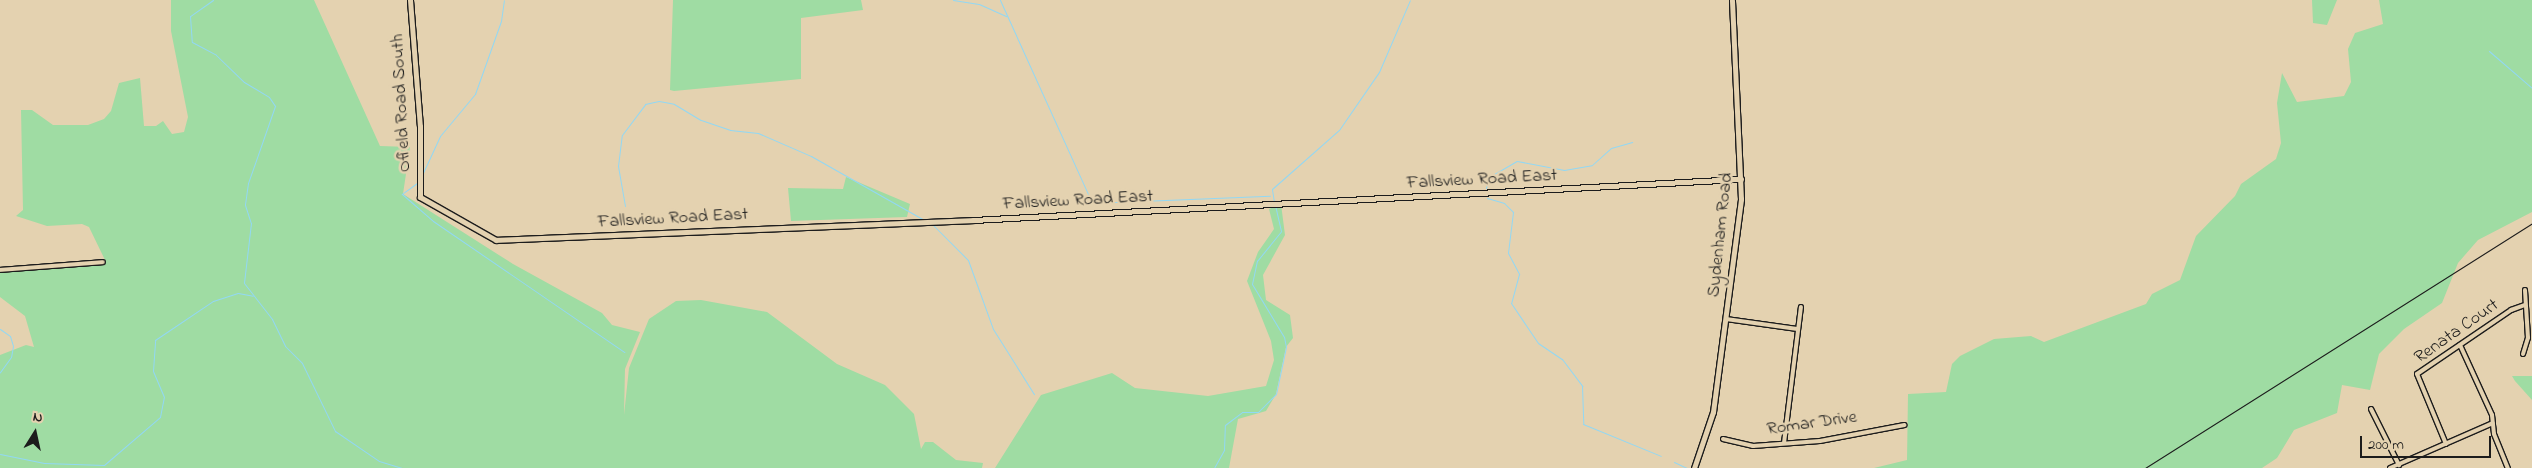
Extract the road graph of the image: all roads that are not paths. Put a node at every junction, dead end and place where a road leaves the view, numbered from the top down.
1 (410, 0) edge
2 (1732, 0) edge
3 (1741, 179) junction
4 (424, 203) joint
5 (103, 262) dead end
6 (0, 270) edge
7 (2524, 290) dead end
8 (2526, 305) junction
9 (1801, 308) dead end
10 (1726, 319) junction
11 (1797, 329) junction
12 (2460, 345) junction
13 (2524, 354) dead end
14 (2371, 409) dead end
15 (2493, 423) junction
16 (1905, 425) dead end
17 (1723, 439) dead end
18 (1784, 443) junction
19 (2446, 444) junction
20 (2399, 465) junction
21 (1694, 468) edge
22 (2390, 468) edge
23 (2508, 468) edge

1 - 4 street, Ofield Road South
2 - 3 street, Sydenham Road
3 - 4 street, Fallsview Road East
3 - 10 street, Sydenham Road
5 - 6 street
7 - 8 street, Renata Court
8 - 12 street, Renata Court
8 - 13 street, Renata Court
9 - 11 street
10 - 11 street
10 - 21 street, Sydenham Road
11 - 18 street
12 - 15 street
12 - 19 street, Renata Court
14 - 20 street
15 - 19 street
15 - 23 street
16 - 18 street, Romar Drive
17 - 18 street, Romar Drive
19 - 20 street
20 - 22 street

